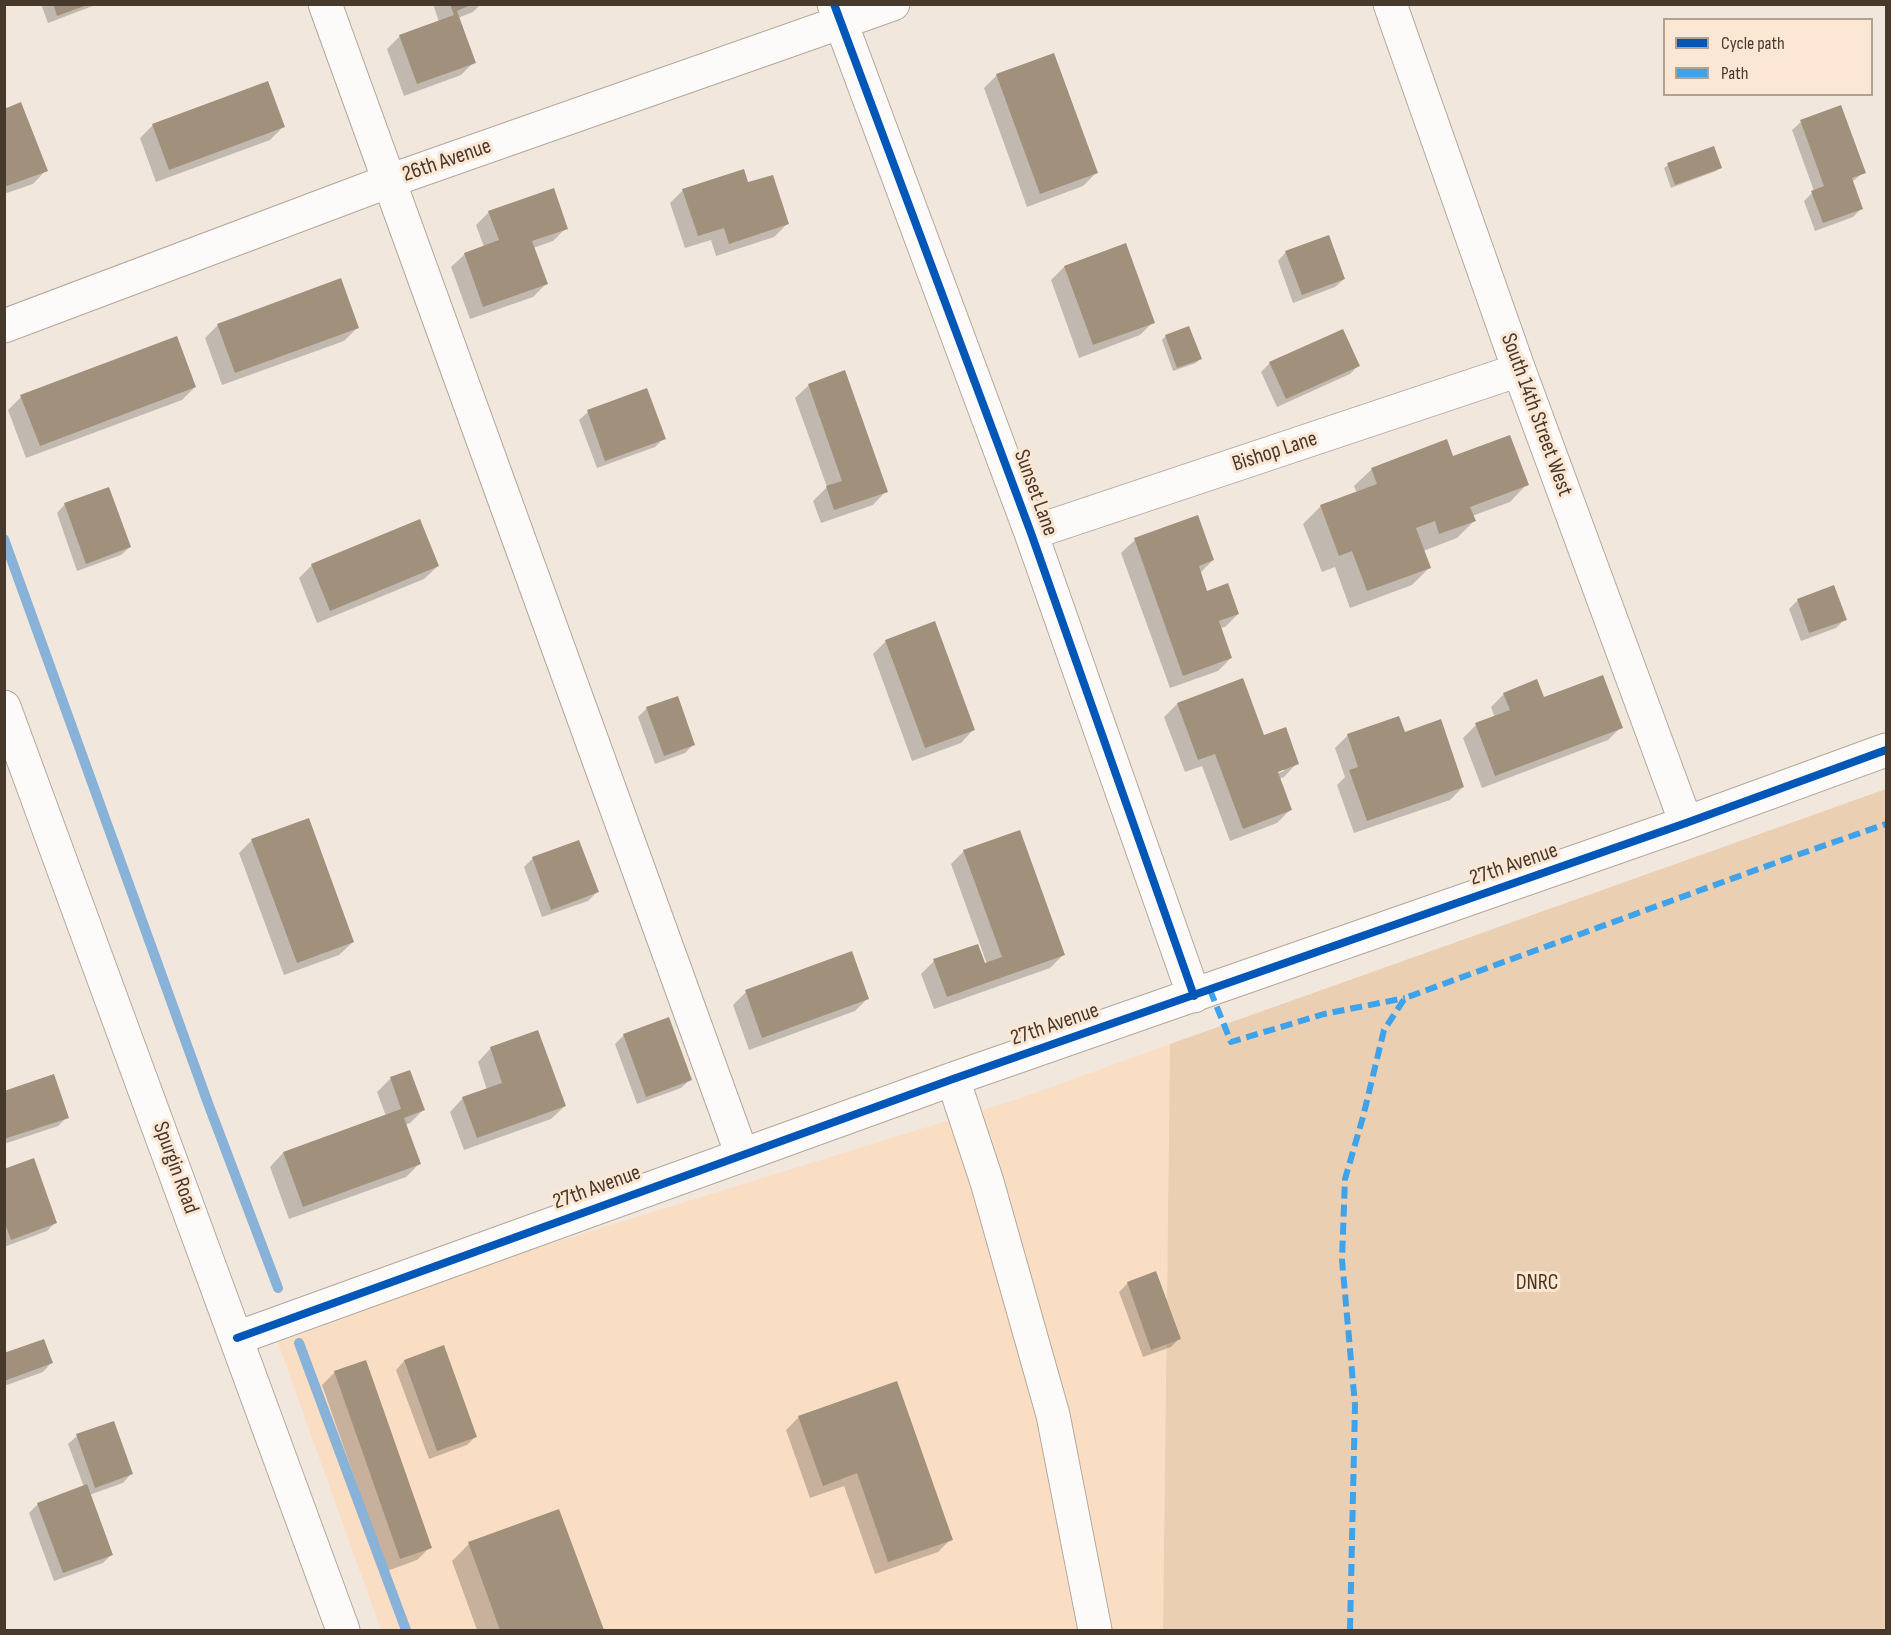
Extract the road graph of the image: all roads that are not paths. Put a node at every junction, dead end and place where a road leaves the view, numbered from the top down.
1 (325, 4) edge
2 (893, 4) edge
3 (1390, 4) edge
4 (838, 14) edge
5 (389, 181) junction
6 (4, 326) edge
7 (1519, 370) junction
8 (1031, 533) junction
9 (4, 707) edge
10 (1887, 750) edge
11 (1686, 823) junction
12 (1194, 996) junction
13 (953, 1079) junction
14 (742, 1155) junction
15 (237, 1338) junction
16 (343, 1630) edge
17 (1095, 1630) edge

1 - 5 street
2 - 4 street, 26th Avenue
3 - 7 street, South 14th Street West
4 - 5 street, 26th Avenue
4 - 8 street, Sunset Lane
5 - 6 street, 26th Avenue
5 - 14 street
7 - 8 street, Bishop Lane
7 - 11 street, South 14th Street West
8 - 12 street, Sunset Lane
9 - 15 street, Spurgin Road
10 - 11 street, 27th Avenue
11 - 12 street, 27th Avenue
12 - 13 street, 27th Avenue
13 - 14 street, 27th Avenue
13 - 17 street
14 - 15 street, 27th Avenue
15 - 16 street, Spurgin Road

